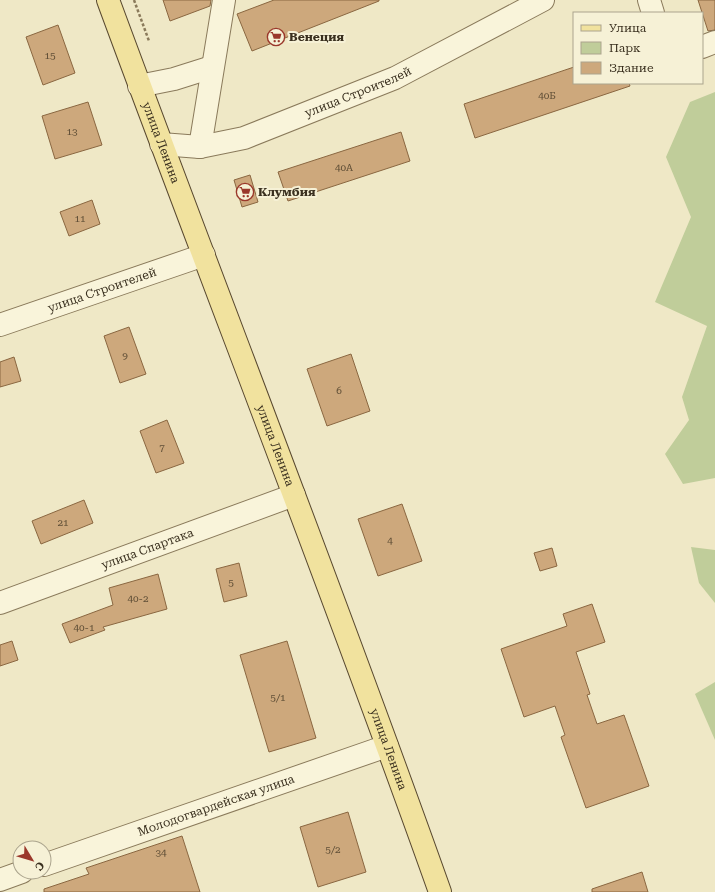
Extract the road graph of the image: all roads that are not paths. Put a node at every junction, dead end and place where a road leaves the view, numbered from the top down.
1 (108, 0) edge
2 (224, 0) edge
3 (542, 0) edge
4 (649, 0) edge
5 (653, 12) edge
6 (715, 42) edge
7 (703, 47) edge
8 (212, 67) junction
9 (139, 86) junction
10 (161, 144) junction
11 (200, 148) junction
12 (204, 254) junction
13 (0, 325) edge
14 (294, 494) junction
15 (0, 603) edge
16 (387, 746) junction
17 (52, 861) edge
18 (12, 876) edge
19 (0, 880) edge
20 (440, 892) edge

1 - 9 main road, улица Ленина
2 - 8 street
3 - 11 street, улица Строителей
4 - 5 street
6 - 7 street
8 - 9 street
8 - 11 street
9 - 10 main road, улица Ленина
10 - 11 street, улица Строителей
10 - 12 main road, улица Ленина
12 - 13 street, улица Строителей
12 - 14 main road, улица Ленина
14 - 15 street, улица Спартака
14 - 16 main road, улица Ленина
16 - 17 street, Молодогвардейская улица
16 - 20 main road, улица Ленина
18 - 19 street

